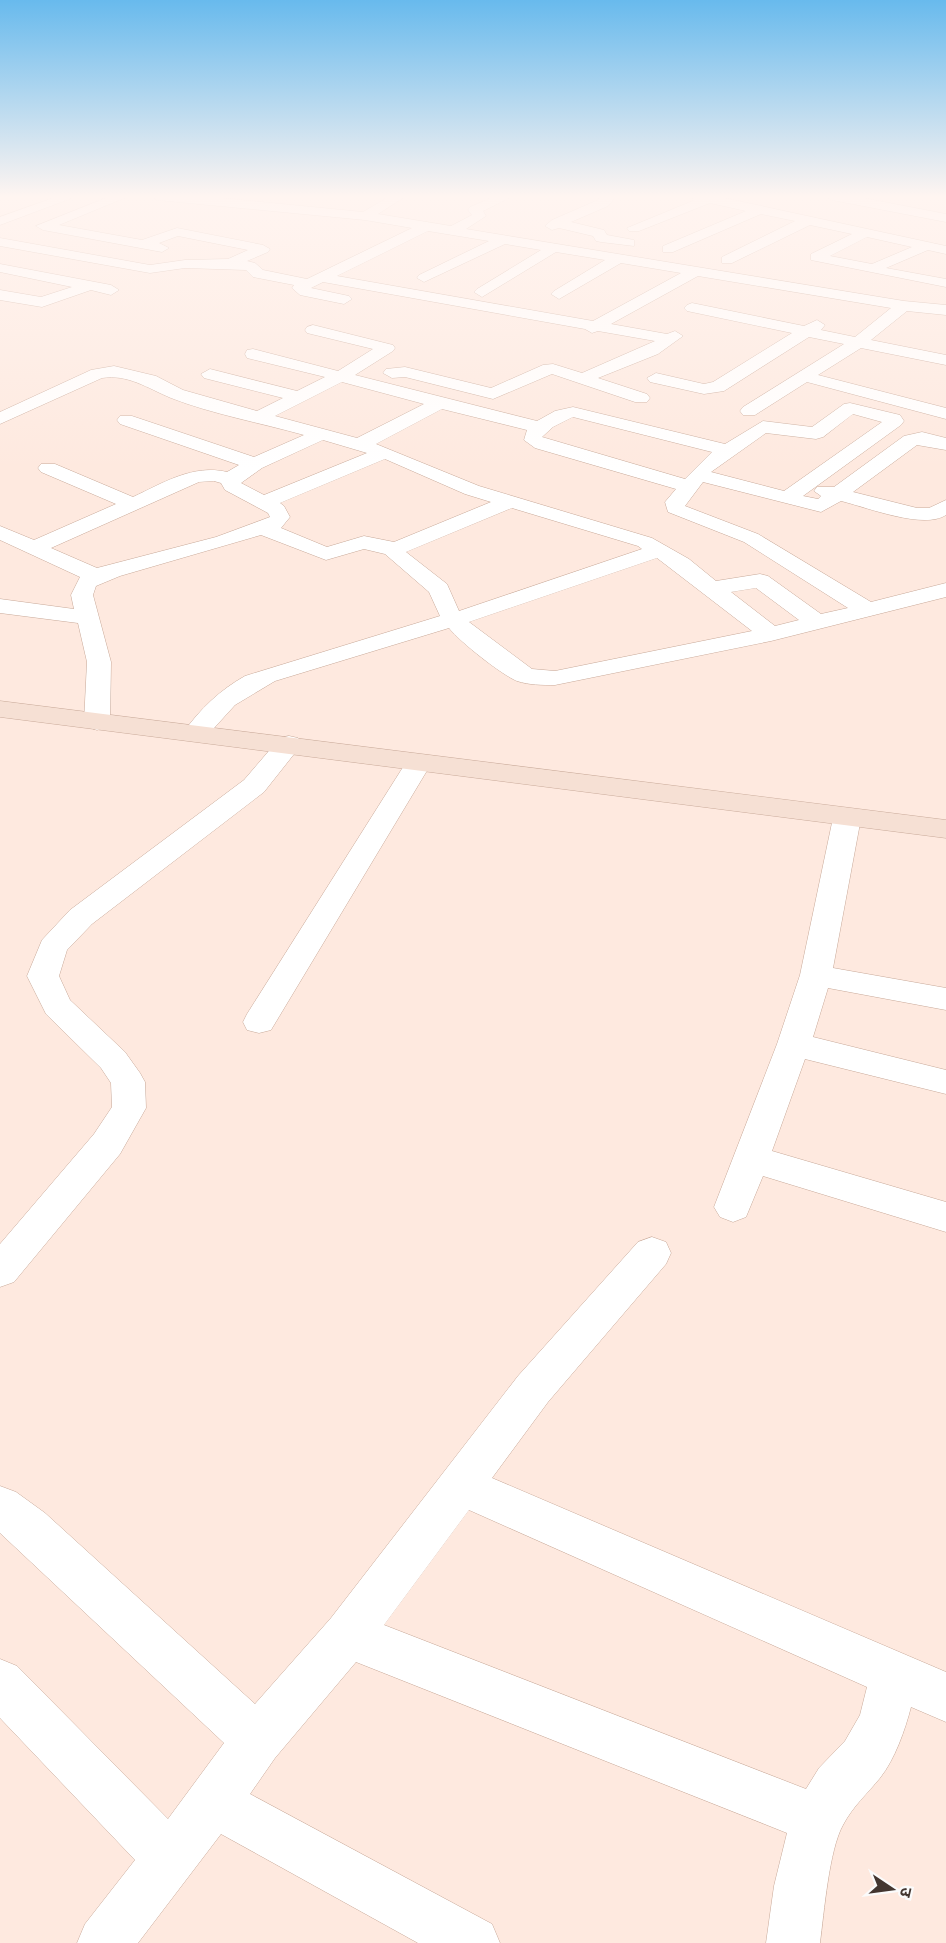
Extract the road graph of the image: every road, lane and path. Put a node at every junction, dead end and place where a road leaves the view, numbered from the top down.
1 (88, 287) edge
2 (94, 287) edge
3 (304, 287) edge
4 (355, 287) edge
5 (491, 287) edge
6 (571, 287) edge
7 (668, 287) edge
8 (791, 287) edge
9 (889, 287) edge
10 (111, 290) dead end
11 (482, 292) dead end
12 (559, 294) dead end
13 (0, 295) edge
14 (946, 296) edge
15 (853, 297) junction
16 (359, 301) dead end
17 (904, 306) junction
18 (692, 308) dead end
19 (494, 309) junction
20 (946, 310) edge
21 (477, 320) dead end
22 (598, 325) junction
23 (708, 328) dead end
24 (313, 330) dead end
25 (685, 330) dead end
26 (807, 333) junction
27 (564, 336) dead end
28 (669, 339) junction
29 (857, 342) junction
30 (789, 344) junction
31 (253, 354) dead end
32 (946, 360) edge
33 (210, 374) dead end
34 (343, 375) junction
35 (803, 376) junction
36 (584, 378) junction
37 (656, 378) dead end
38 (367, 383) junction
39 (300, 397) junction
40 (641, 398) dead end
41 (438, 404) junction
42 (749, 411) dead end
43 (946, 414) edge
44 (260, 417) junction
45 (0, 419) edge
46 (126, 420) dead end
47 (540, 427) junction
48 (322, 434) junction
49 (946, 444) edge
50 (359, 445) junction
51 (726, 450) junction
52 (385, 452) junction
53 (255, 464) junction
54 (48, 468) dead end
55 (230, 479) junction
56 (693, 481) junction
57 (805, 486) junction
58 (838, 495) junction
59 (653, 496) dead end
60 (787, 498) junction
61 (510, 502) junction
62 (675, 502) junction
63 (263, 503) junction
64 (133, 504) junction
65 (946, 506) edge
66 (265, 528) junction
67 (0, 532) edge
68 (35, 548) junction
69 (397, 548) junction
70 (660, 550) junction
71 (96, 576) junction
72 (712, 588) junction
73 (946, 590) edge
74 (0, 606) edge
75 (868, 610) junction
76 (88, 618) junction
77 (453, 621) junction
78 (818, 622) junction
79 (771, 634) junction
80 (0, 710) edge
81 (97, 722) junction
82 (196, 733) junction
83 (289, 744) junction
84 (418, 764) junction
85 (847, 818) junction
86 (946, 829) edge
87 (816, 975) junction
88 (946, 999) edge
89 (259, 1022) dead end
90 (794, 1044) junction
91 (946, 1082) edge
92 (751, 1159) junction
93 (733, 1207) dead end
94 (946, 1217) edge
95 (652, 1253) dead end
96 (0, 1271) edge
97 (460, 1485) junction
98 (0, 1507) edge
99 (348, 1635) junction
100 (895, 1675) junction
101 (0, 1683) edge
102 (946, 1697) edge
103 (257, 1740) junction
104 (214, 1802) junction
105 (817, 1819) junction
106 (170, 1858) junction
107 (104, 1943) edge
108 (473, 1943) edge
109 (793, 1943) edge

1 - 13 street
2 - 10 street
3 - 16 street
4 - 19 street
5 - 11 street
6 - 12 street
7 - 22 street
8 - 15 street
9 - 14 street
15 - 17 street
15 - 26 street
17 - 20 street
17 - 29 street
18 - 26 street
19 - 21 street
19 - 22 street
22 - 27 street
22 - 28 street
23 - 30 street
24 - 34 street
25 - 28 street
26 - 29 street
26 - 30 street
28 - 36 street
29 - 32 street
29 - 35 street
30 - 37 street
31 - 34 street
33 - 39 street
34 - 38 street
34 - 39 street
35 - 42 street
35 - 43 street
36 - 38 street
36 - 40 street
38 - 41 street
39 - 44 street
41 - 47 street
41 - 50 street
44 - 45 street
44 - 48 street
46 - 53 street
47 - 51 street
47 - 56 street
48 - 50 street
48 - 53 street
49 - 58 street
50 - 52 street
51 - 56 street
51 - 57 street
52 - 61 street
52 - 63 street
53 - 55 street
54 - 64 street
55 - 63 street
55 - 64 street
56 - 60 street
56 - 62 street
57 - 58 street
57 - 60 street
58 - 60 street
58 - 65 street
59 - 62 street
61 - 69 street
61 - 70 street
62 - 75 street
63 - 66 street
64 - 68 street
66 - 69 street
66 - 71 street
67 - 68 street
68 - 71 street
69 - 77 street
70 - 72 street
70 - 77 street
71 - 76 street
72 - 78 street
72 - 79 street
73 - 75 street
74 - 76 street
75 - 78 street
76 - 81 street
77 - 79 street
77 - 82 street
78 - 79 street
80 - 81 street
81 - 82 street
82 - 83 street
83 - 84 street
83 - 96 street
84 - 85 street
84 - 89 street
85 - 86 street
85 - 87 street
87 - 88 street
87 - 90 street
90 - 91 street
90 - 92 street
92 - 93 street
92 - 94 street
95 - 97 street
97 - 99 street
97 - 100 street
98 - 103 street
99 - 103 street
99 - 105 street
100 - 102 street
100 - 105 street
101 - 106 street
103 - 104 street
104 - 106 street
104 - 108 street
105 - 109 street
106 - 107 street

